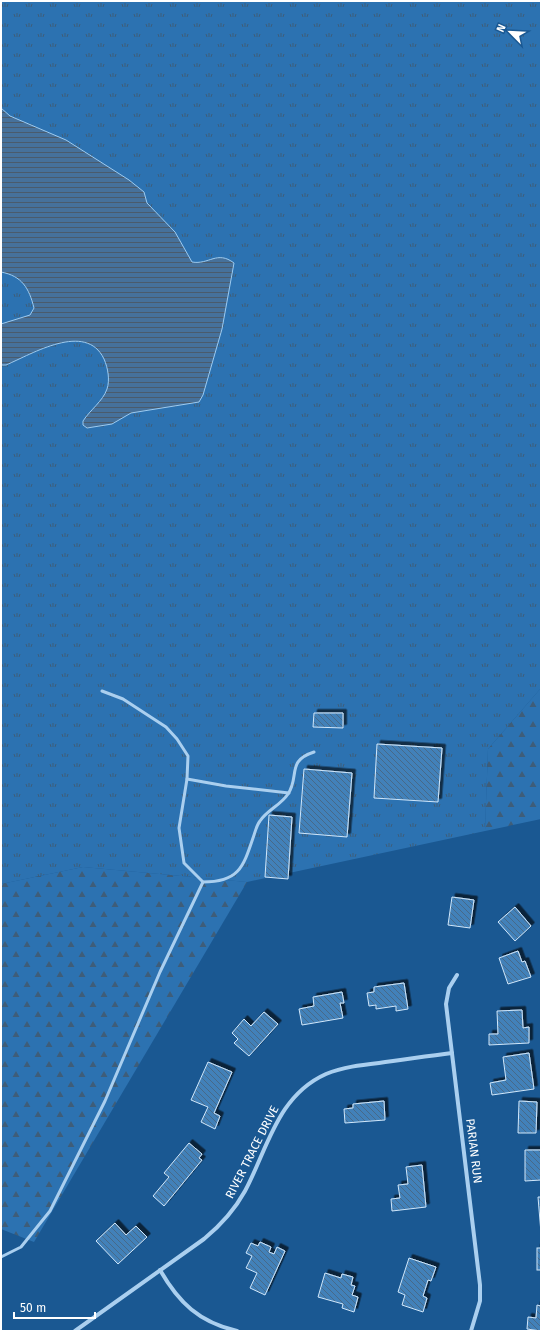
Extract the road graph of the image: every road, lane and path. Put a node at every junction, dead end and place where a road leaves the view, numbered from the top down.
1 (102, 691) dead end
2 (314, 752) dead end
3 (187, 779) junction
4 (289, 793) junction
5 (203, 882) junction
6 (456, 975) dead end
7 (452, 1053) junction
8 (1, 1257) edge
9 (160, 1270) junction
10 (75, 1331) edge
11 (237, 1331) edge
12 (471, 1331) edge

1 - 3 lane
2 - 4 lane
3 - 4 lane
3 - 5 lane
4 - 5 lane
5 - 8 lane
6 - 7 street, PARIAN RUN
7 - 9 street, RIVER TRACE DRIVE
7 - 12 street, PARIAN RUN
9 - 10 street, RIVER TRACE DRIVE
9 - 11 street

